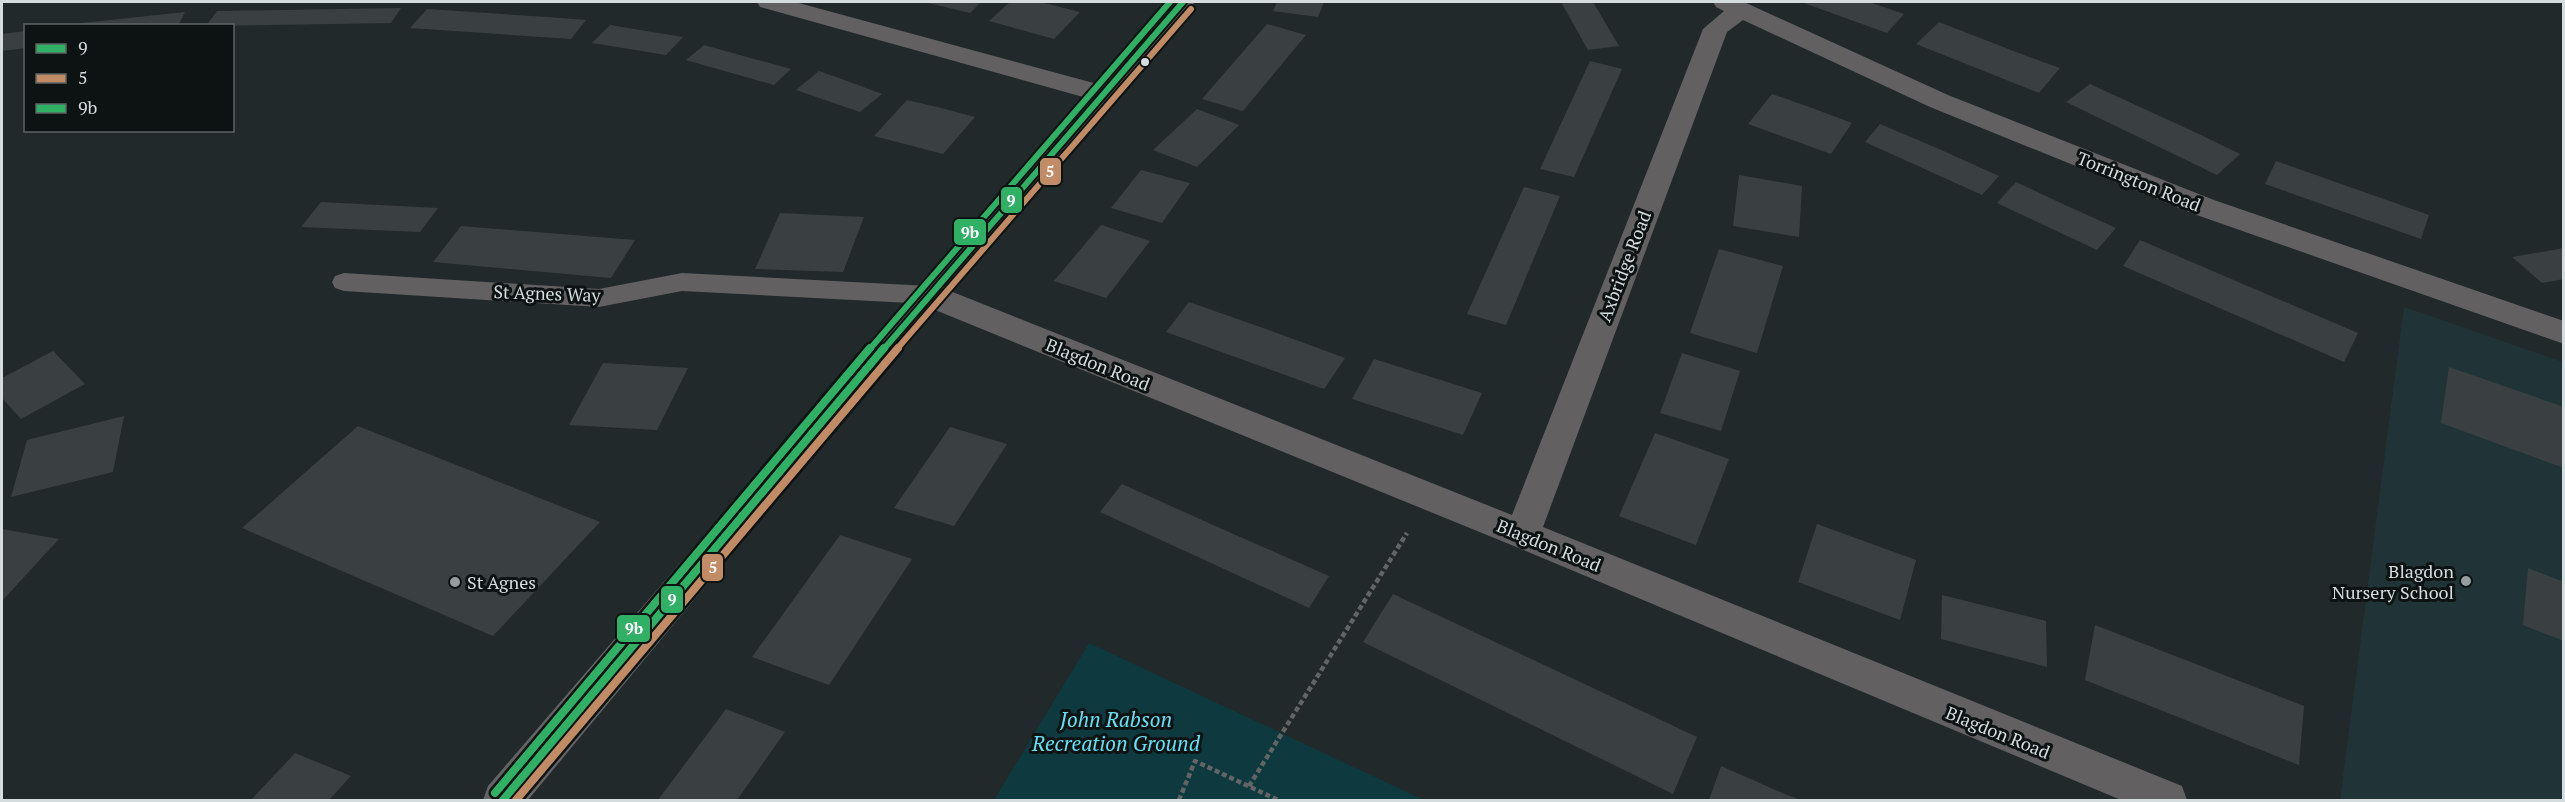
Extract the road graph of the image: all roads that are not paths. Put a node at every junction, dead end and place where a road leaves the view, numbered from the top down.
1 (769, 2) edge
2 (1183, 2) edge
3 (1733, 5) edge
4 (1103, 94) junction
5 (344, 282) dead end
6 (929, 295) junction
7 (2564, 333) edge
8 (1522, 534) junction
9 (503, 801) edge
10 (2167, 801) edge

1 - 4 street
2 - 4 street
3 - 7 street, Torrington Road
3 - 8 street, Axbridge Road
4 - 6 street
5 - 6 lane, St Agnes Way
6 - 8 street, Blagdon Road
6 - 9 street
8 - 10 street, Blagdon Road

